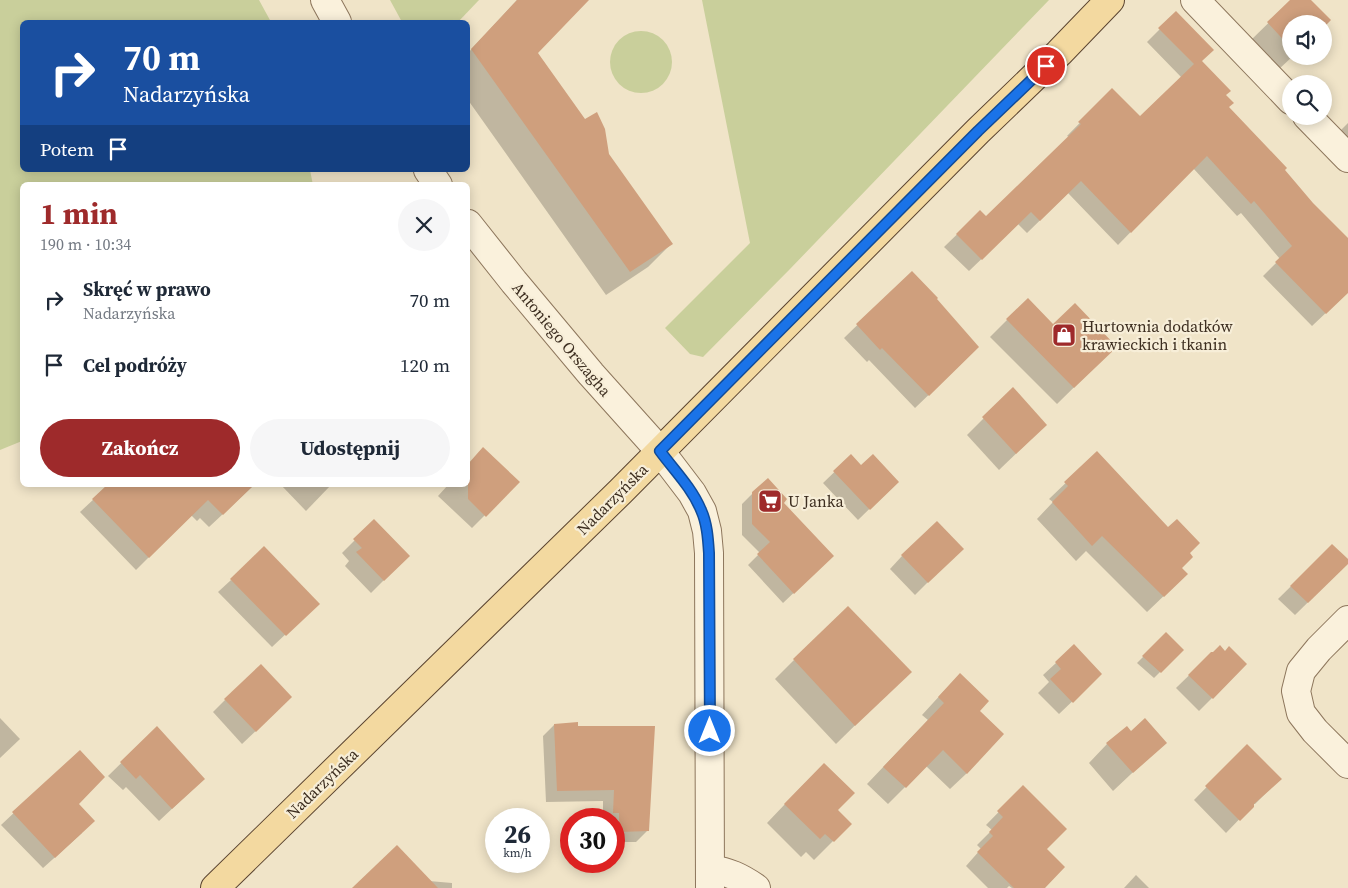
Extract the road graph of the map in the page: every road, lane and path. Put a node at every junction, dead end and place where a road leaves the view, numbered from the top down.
1 (325, 0) edge
2 (1110, 0) edge
3 (1195, 0) edge
4 (336, 20) edge
5 (1282, 91) edge
6 (1316, 125) edge
7 (1348, 158) edge
8 (470, 227) edge
9 (660, 451) junction
10 (1348, 620) edge
11 (1348, 764) edge
12 (710, 879) edge
13 (215, 888) edge
14 (756, 888) edge

1 - 4 street
2 - 9 main road, Nadarzyńska
3 - 5 street
6 - 7 street
8 - 9 street, Antoniego Orszagha
9 - 12 street, Antoniego Orszagha
9 - 13 main road, Nadarzyńska
10 - 11 street
12 - 14 street

